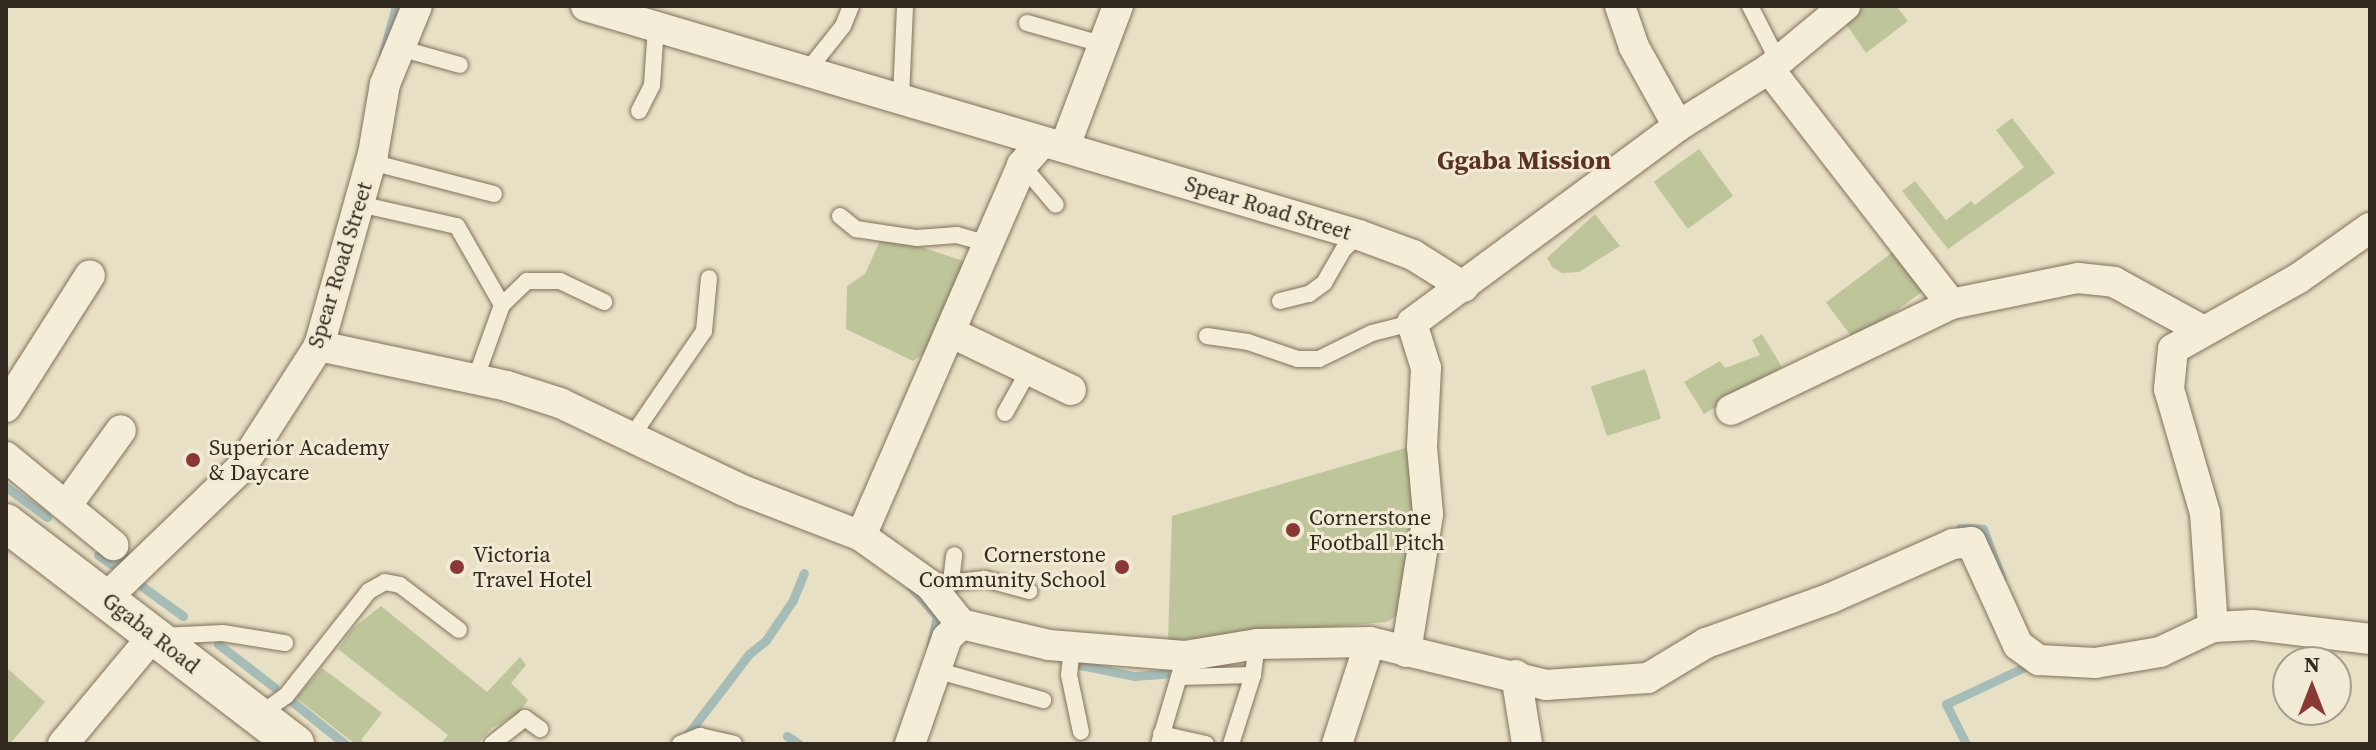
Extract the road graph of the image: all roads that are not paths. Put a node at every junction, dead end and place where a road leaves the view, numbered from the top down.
1 (417, 6) edge
2 (586, 6) edge
3 (851, 6) edge
4 (905, 6) edge
5 (1118, 6) edge
6 (1620, 6) edge
7 (1750, 6) edge
8 (1845, 6) edge
9 (1027, 23) dead end
10 (656, 26) junction
11 (1101, 44) junction
12 (403, 49) junction
13 (460, 65) dead end
14 (1774, 65) junction
15 (808, 70) junction
16 (901, 98) junction
17 (639, 111) dead end
18 (1678, 126) junction
19 (1054, 144) junction
20 (371, 162) junction
21 (1022, 165) junction
22 (494, 194) dead end
23 (359, 204) junction
24 (1056, 205) dead end
25 (840, 216) dead end
26 (2370, 228) edge
27 (1359, 235) junction
28 (988, 244) junction
29 (90, 275) dead end
30 (709, 278) dead end
31 (1464, 287) junction
32 (1280, 301) dead end
33 (604, 302) dead end
34 (1951, 304) junction
35 (502, 305) junction
36 (1412, 323) junction
37 (2204, 331) junction
38 (950, 332) junction
39 (1207, 336) dead end
40 (319, 346) junction
41 (1029, 370) junction
42 (475, 380) junction
43 (1071, 390) dead end
44 (6, 407) edge
45 (1731, 410) dead end
46 (1005, 413) dead end
47 (121, 430) dead end
48 (630, 439) junction
49 (6, 457) edge
50 (67, 505) junction
51 (6, 523) edge
52 (861, 536) junction
53 (113, 545) dead end
54 (954, 555) dead end
55 (940, 583) junction
56 (1029, 591) dead end
57 (106, 598) junction
58 (2213, 627) junction
59 (459, 630) dead end
60 (954, 631) junction
61 (153, 636) junction
62 (2370, 639) edge
63 (1370, 642) junction
64 (285, 643) dead end
65 (1257, 644) junction
66 (1072, 647) junction
67 (1406, 652) junction
68 (1182, 667) junction
69 (946, 673) junction
70 (1253, 675) junction
71 (1516, 675) junction
72 (1043, 700) dead end
73 (258, 716) junction
74 (540, 729) dead end
75 (1081, 732) dead end
76 (1160, 739) edge
77 (63, 744) edge
78 (295, 744) edge
79 (492, 744) edge
80 (680, 744) edge
81 (734, 744) edge
82 (910, 744) edge
83 (923, 744) edge
84 (1206, 744) edge
85 (1231, 744) edge
86 (1337, 744) edge
87 (1527, 744) edge

1 - 12 street, Spear Road Street
2 - 10 street, Spear Road Street
3 - 15 lane
4 - 16 lane
5 - 11 street
6 - 18 street
7 - 14 lane
8 - 14 street
9 - 11 lane
10 - 15 street, Spear Road Street
10 - 17 lane
11 - 19 street
12 - 13 lane
12 - 20 street, Spear Road Street
14 - 18 street
14 - 34 street
15 - 16 street, Spear Road Street
16 - 19 street, Spear Road Street
18 - 31 street
19 - 21 street
19 - 27 street, Spear Road Street
20 - 22 lane
20 - 23 street, Spear Road Street
21 - 24 lane
21 - 28 street
23 - 35 lane
23 - 40 street, Spear Road Street
25 - 28 lane
26 - 37 street
27 - 31 street, Spear Road Street
27 - 32 lane
28 - 38 street
29 - 44 street
30 - 48 lane
31 - 36 street
33 - 35 lane
34 - 37 street
34 - 45 street
35 - 42 lane
36 - 39 lane
36 - 67 street
37 - 58 street
38 - 41 street
38 - 52 street
40 - 42 street
40 - 57 street, Spear Road Street
41 - 43 street
41 - 46 lane
42 - 48 street
47 - 50 street
48 - 52 street
49 - 50 street
50 - 53 street
51 - 57 street, Ggaba Road
52 - 55 street
54 - 55 lane
55 - 56 lane
55 - 60 street
57 - 61 street, Ggaba Road
58 - 62 street
58 - 71 street
59 - 73 lane
60 - 66 street
60 - 69 lane
60 - 82 street
61 - 64 lane
61 - 73 street, Ggaba Road
61 - 77 street
63 - 65 street
63 - 67 street
63 - 86 street
65 - 68 street
65 - 70 lane
66 - 68 street
66 - 75 lane
67 - 71 street
68 - 70 lane
68 - 76 lane
69 - 72 lane
69 - 83 lane
70 - 85 lane
71 - 87 street
73 - 78 street, Ggaba Road
74 - 79 lane
76 - 84 lane
80 - 81 lane

